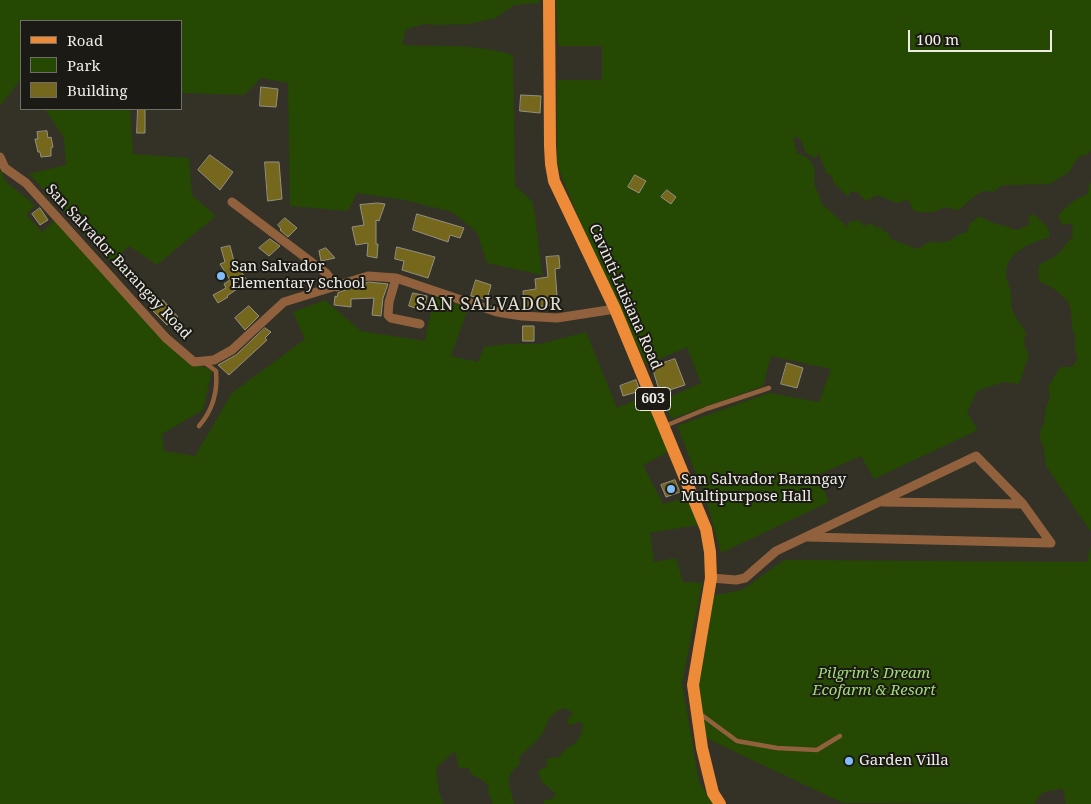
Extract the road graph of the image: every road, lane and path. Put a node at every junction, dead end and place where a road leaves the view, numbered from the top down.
1 (549, 0) edge
2 (0, 157) edge
3 (232, 202) dead end
4 (396, 278) junction
5 (337, 287) junction
6 (615, 309) junction
7 (420, 324) dead end
8 (203, 361) junction
9 (769, 388) dead end
10 (199, 426) dead end
11 (665, 426) junction
12 (881, 502) junction
13 (1023, 504) junction
14 (805, 537) junction
15 (711, 578) junction
16 (696, 711) junction
17 (840, 736) dead end
18 (720, 804) edge

1 - 6 main road, Cavinti-Luisiana Road / 603
2 - 8 street, San Salvador Barangay Road
3 - 5 street
4 - 5 street
4 - 6 street
4 - 7 street
5 - 8 street
6 - 11 main road, Cavinti-Luisiana Road / 603
8 - 10 lane
9 - 11 lane
11 - 15 main road, Cavinti-Luisiana Road / 603
12 - 13 street
12 - 13 street
12 - 14 street
13 - 14 street
14 - 15 street
15 - 16 main road, Cavinti-Luisiana Road / 603
16 - 17 lane
16 - 18 main road, Cavinti-Luisiana Road / 603

